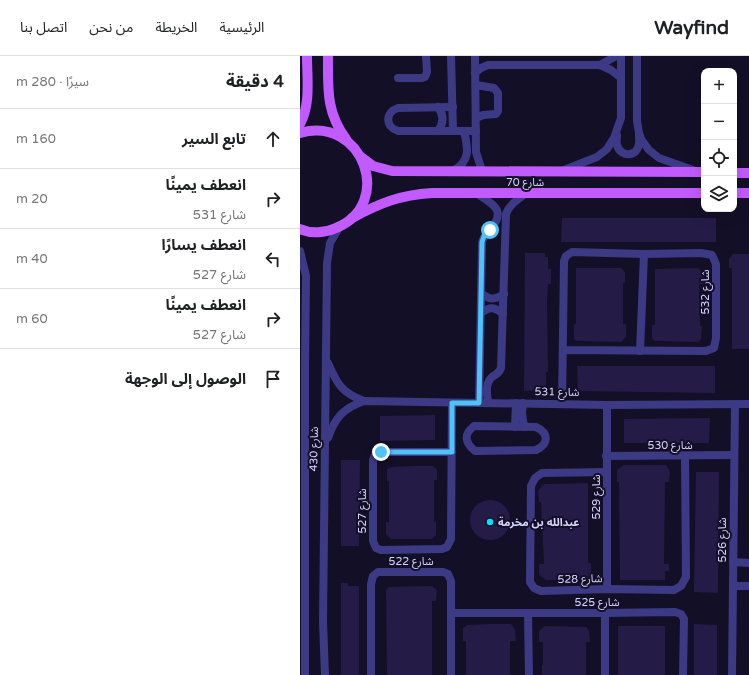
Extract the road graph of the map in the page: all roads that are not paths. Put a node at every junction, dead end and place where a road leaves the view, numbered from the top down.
1 (307, 56) edge
2 (328, 56) edge
3 (426, 56) edge
4 (451, 56) edge
5 (475, 56) edge
6 (616, 56) edge
7 (621, 56) edge
8 (637, 56) edge
9 (488, 65) junction
10 (600, 65) junction
11 (475, 73) junction
12 (398, 78) dead end
13 (621, 78) junction
14 (476, 85) junction
15 (438, 107) junction
16 (453, 107) junction
17 (476, 118) junction
18 (300, 124) edge
19 (438, 131) junction
20 (453, 131) junction
21 (464, 131) junction
22 (476, 131) junction
23 (618, 132) junction
24 (300, 133) edge
25 (639, 133) junction
26 (348, 141) junction
27 (361, 157) junction
28 (454, 171) junction
29 (482, 171) junction
30 (559, 171) junction
31 (701, 172) edge
32 (701, 172) edge
33 (737, 172) edge
34 (749, 173) edge
35 (737, 193) edge
36 (749, 193) edge
37 (476, 194) junction
38 (525, 194) junction
39 (701, 194) edge
40 (352, 218) junction
41 (340, 226) junction
42 (300, 229) edge
43 (490, 230) junction
44 (505, 238) junction
45 (300, 251) edge
46 (644, 254) junction
47 (482, 294) junction
48 (504, 294) junction
49 (481, 313) junction
50 (503, 314) junction
51 (563, 350) junction
52 (640, 351) junction
53 (326, 359) junction
54 (305, 365) junction
55 (480, 370) junction
56 (493, 376) junction
57 (300, 377) edge
58 (364, 401) junction
59 (452, 403) junction
60 (479, 403) junction
61 (488, 403) junction
62 (520, 403) junction
63 (562, 403) junction
64 (607, 404) junction
65 (749, 404) edge
66 (735, 405) junction
67 (300, 422) edge
68 (515, 427) junction
69 (524, 427) junction
70 (305, 430) junction
71 (326, 444) junction
72 (452, 452) junction
73 (734, 455) junction
74 (606, 456) junction
75 (685, 456) junction
76 (607, 472) junction
77 (733, 562) junction
78 (749, 563) edge
79 (733, 586) junction
80 (749, 586) edge
81 (607, 589) junction
82 (452, 613) junction
83 (528, 613) junction
84 (605, 613) junction
85 (305, 675) edge
86 (325, 675) edge
87 (371, 675) edge
88 (451, 675) edge
89 (529, 675) edge
90 (604, 675) edge
91 (683, 675) edge
92 (732, 675) edge

1 - 18 main road
2 - 26 main road
3 - 12 street
4 - 16 street
5 - 9 street
5 - 11 street
6 - 10 street
7 - 13 street
8 - 25 street
9 - 10 street
9 - 11 street
10 - 13 street
11 - 14 street
13 - 23 street
14 - 17 street
14 - 17 street
15 - 16 street
15 - 19 street
15 - 19 street
16 - 20 street
17 - 22 street
19 - 20 street
20 - 21 street
21 - 22 street
21 - 28 street
22 - 29 street
23 - 25 street
23 - 30 street
24 - 26 main road
25 - 31 street
26 - 27 main road
27 - 28 main road, شارع 70
27 - 40 main road
28 - 29 main road, شارع 70
29 - 30 main road, شارع 70
30 - 32 main road, شارع 70
33 - 34 main road
35 - 36 main road
37 - 38 main road, شارع 70
37 - 40 main road, شارع 70
37 - 43 street
38 - 39 main road, شارع 70
38 - 44 street
40 - 41 main road, شارع 70
41 - 42 main road, شارع 70
41 - 53 street, شارع 430
43 - 44 street
43 - 47 street
44 - 48 street
45 - 54 street, شارع 430
46 - 51 street, شارع 532
46 - 52 street
46 - 52 street, شارع 532
47 - 48 street
47 - 49 street
48 - 50 street
49 - 50 street
49 - 55 street
50 - 56 street
51 - 52 street, شارع 532
51 - 63 street, شارع 532
53 - 58 street, شارع 531
53 - 71 street, شارع 430
54 - 57 street
54 - 70 street, شارع 430
55 - 56 street
55 - 60 street
56 - 61 street
58 - 59 street, شارع 531
58 - 71 street, شارع 531
59 - 60 street, شارع 531
59 - 72 street, شارع 527
60 - 61 street, شارع 531
61 - 62 street, شارع 531
62 - 63 street, شارع 531
62 - 68 street
62 - 69 street
63 - 64 street, شارع 531
64 - 66 street, شارع 531
64 - 74 street, شارع 529
65 - 66 street, شارع 531
66 - 73 street, شارع 526
67 - 70 street
68 - 69 street
68 - 69 street
70 - 85 street, شارع 430
71 - 86 street, شارع 430
72 - 72 street, شارع 527
73 - 75 street, شارع 530
73 - 77 street, شارع 526
74 - 75 street, شارع 530
74 - 76 street, شارع 529
75 - 81 street, شارع 528
76 - 81 street, شارع 529
76 - 81 street, شارع 528
77 - 78 street
77 - 79 street, شارع 526
79 - 80 street
79 - 92 street, شارع 526
82 - 83 street, شارع 525
82 - 87 street, شارع 522
82 - 88 street, شارع 522
83 - 84 street, شارع 525
83 - 89 street
84 - 90 street
84 - 91 street, شارع 525

